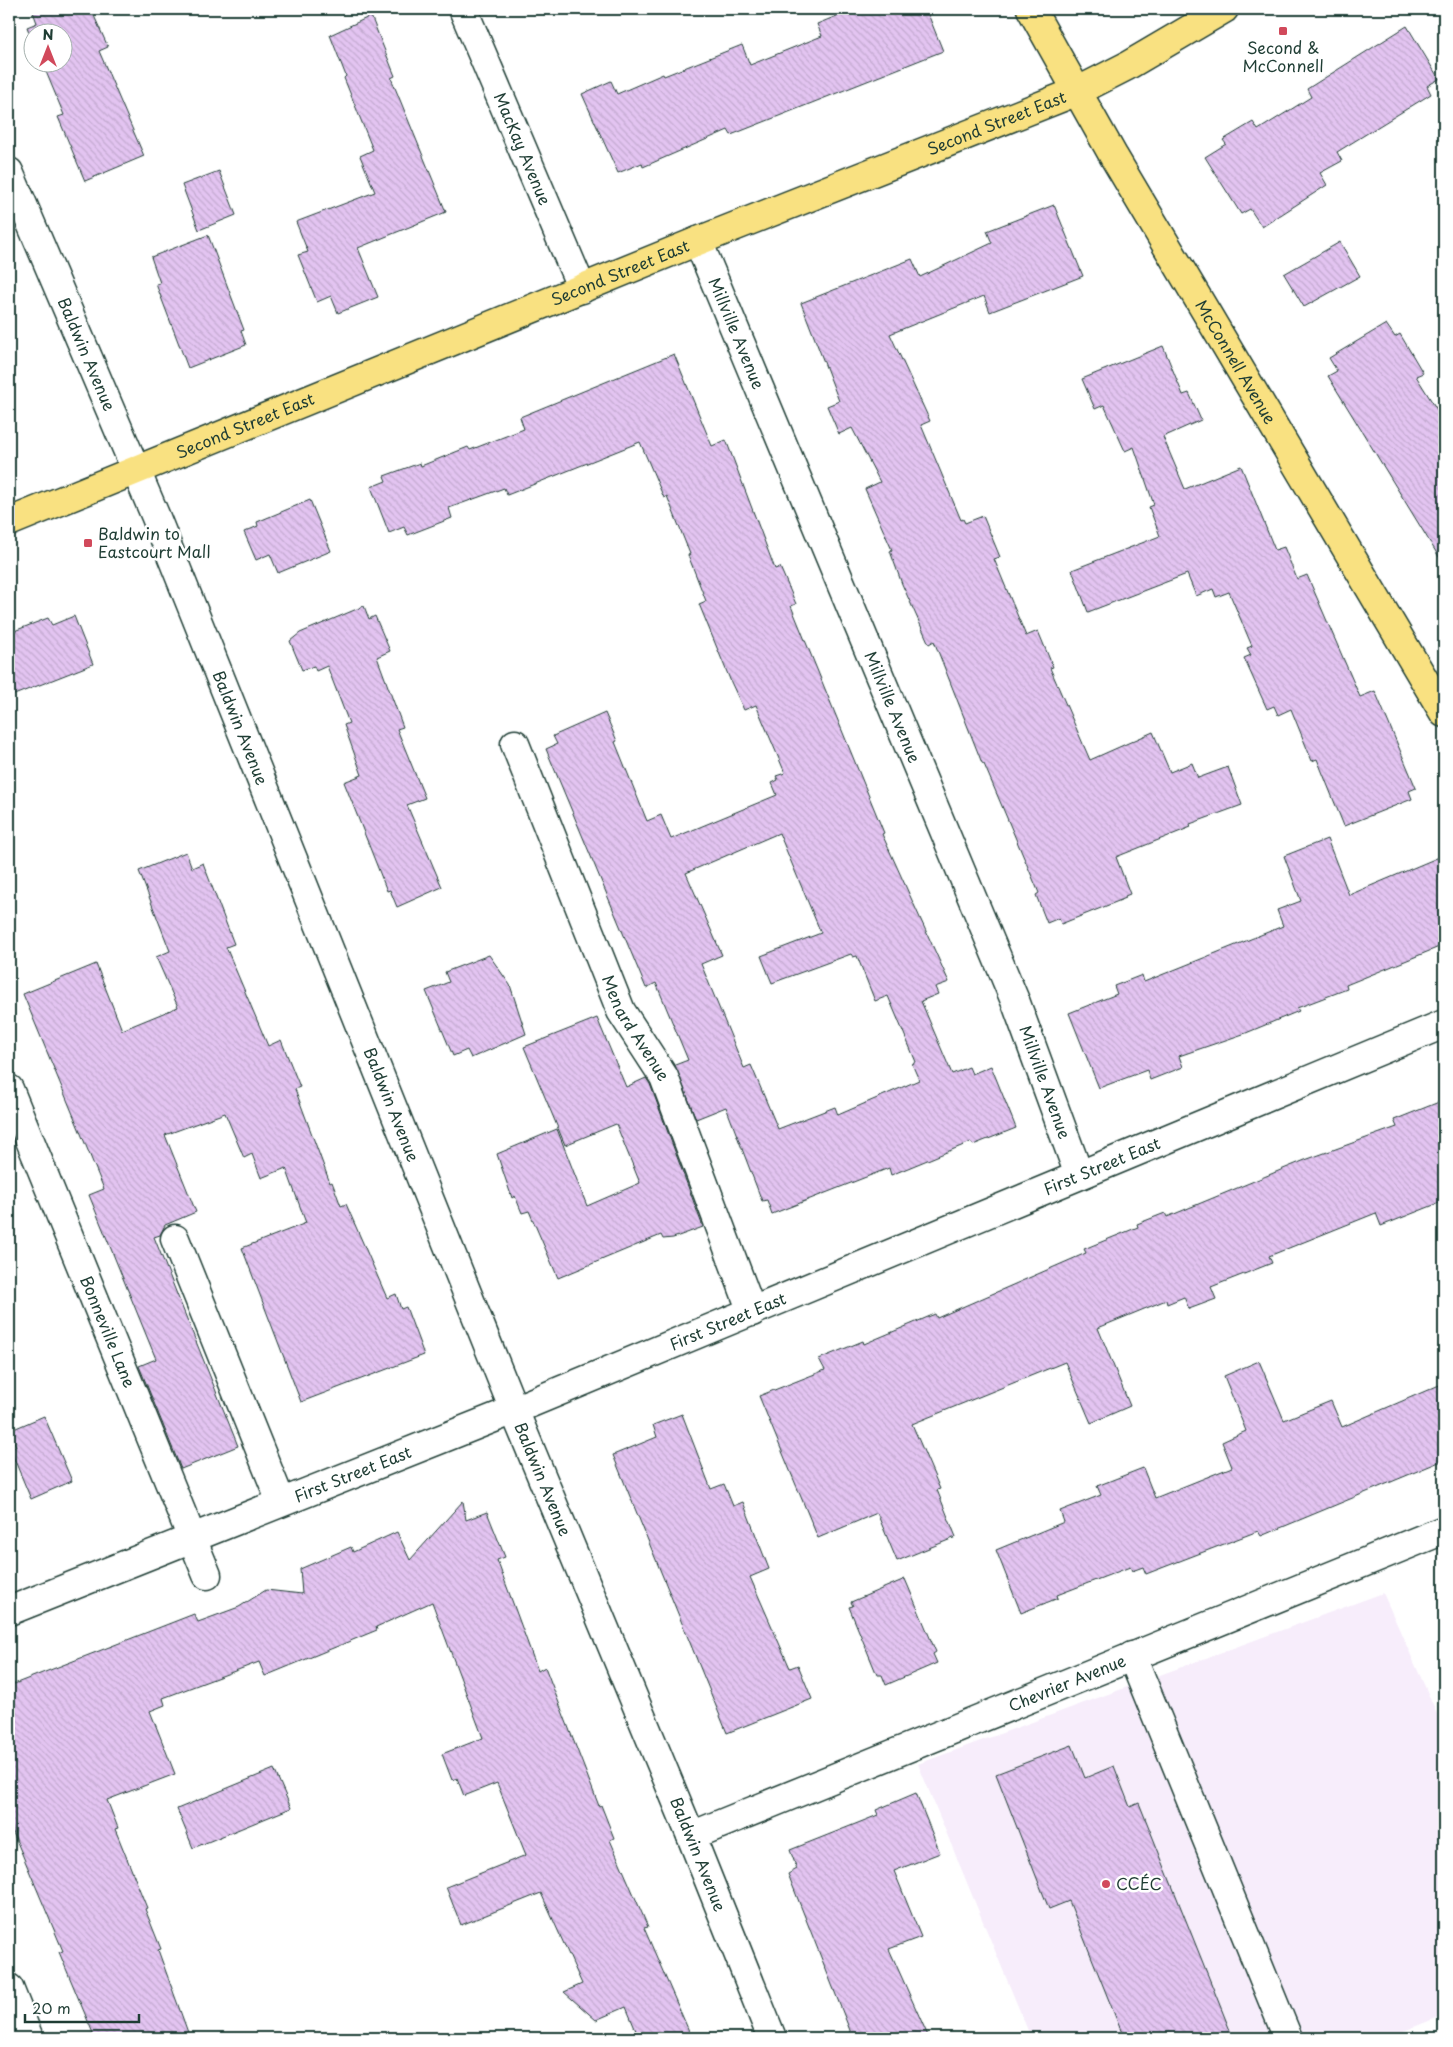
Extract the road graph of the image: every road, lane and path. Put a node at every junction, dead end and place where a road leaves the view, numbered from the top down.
1 (463, 9) edge
2 (1031, 9) edge
3 (1224, 9) edge
4 (1078, 91) junction
5 (9, 172) edge
6 (698, 242) junction
7 (582, 290) junction
8 (137, 471) junction
9 (9, 522) edge
10 (1444, 713) edge
11 (515, 744) dead end
12 (1444, 1024) edge
13 (9, 1089) edge
14 (1079, 1175) junction
15 (175, 1239) dead end
16 (752, 1312) junction
17 (514, 1410) junction
18 (281, 1502) junction
19 (1444, 1530) edge
20 (193, 1538) junction
21 (208, 1575) dead end
22 (9, 1611) edge
23 (1132, 1656) junction
24 (691, 1836) junction
25 (9, 1988) edge
26 (29, 2038) edge
27 (772, 2038) edge
28 (1288, 2038) edge

1 - 7 street, MacKay Avenue
2 - 4 main road, McConnell Avenue
3 - 4 main road, Second Street East
4 - 6 main road, Second Street East
4 - 10 main road, McConnell Avenue
5 - 8 street, Baldwin Avenue
6 - 7 main road, Second Street East
6 - 14 street, Millville Avenue
7 - 8 main road, Second Street East
8 - 9 main road, Second Street East
8 - 17 street, Baldwin Avenue
11 - 16 street, Menard Avenue
12 - 14 street, First Street East
13 - 20 street, Bonneville Lane
14 - 16 street, First Street East
15 - 18 street
16 - 17 street, First Street East
17 - 18 street, First Street East
17 - 24 street, Baldwin Avenue
18 - 20 street, First Street East
19 - 23 street, Chevrier Avenue
20 - 21 street, Bonneville Lane
20 - 22 street, First Street East
23 - 24 street, Chevrier Avenue
23 - 28 street
24 - 27 street, Baldwin Avenue
25 - 26 street

